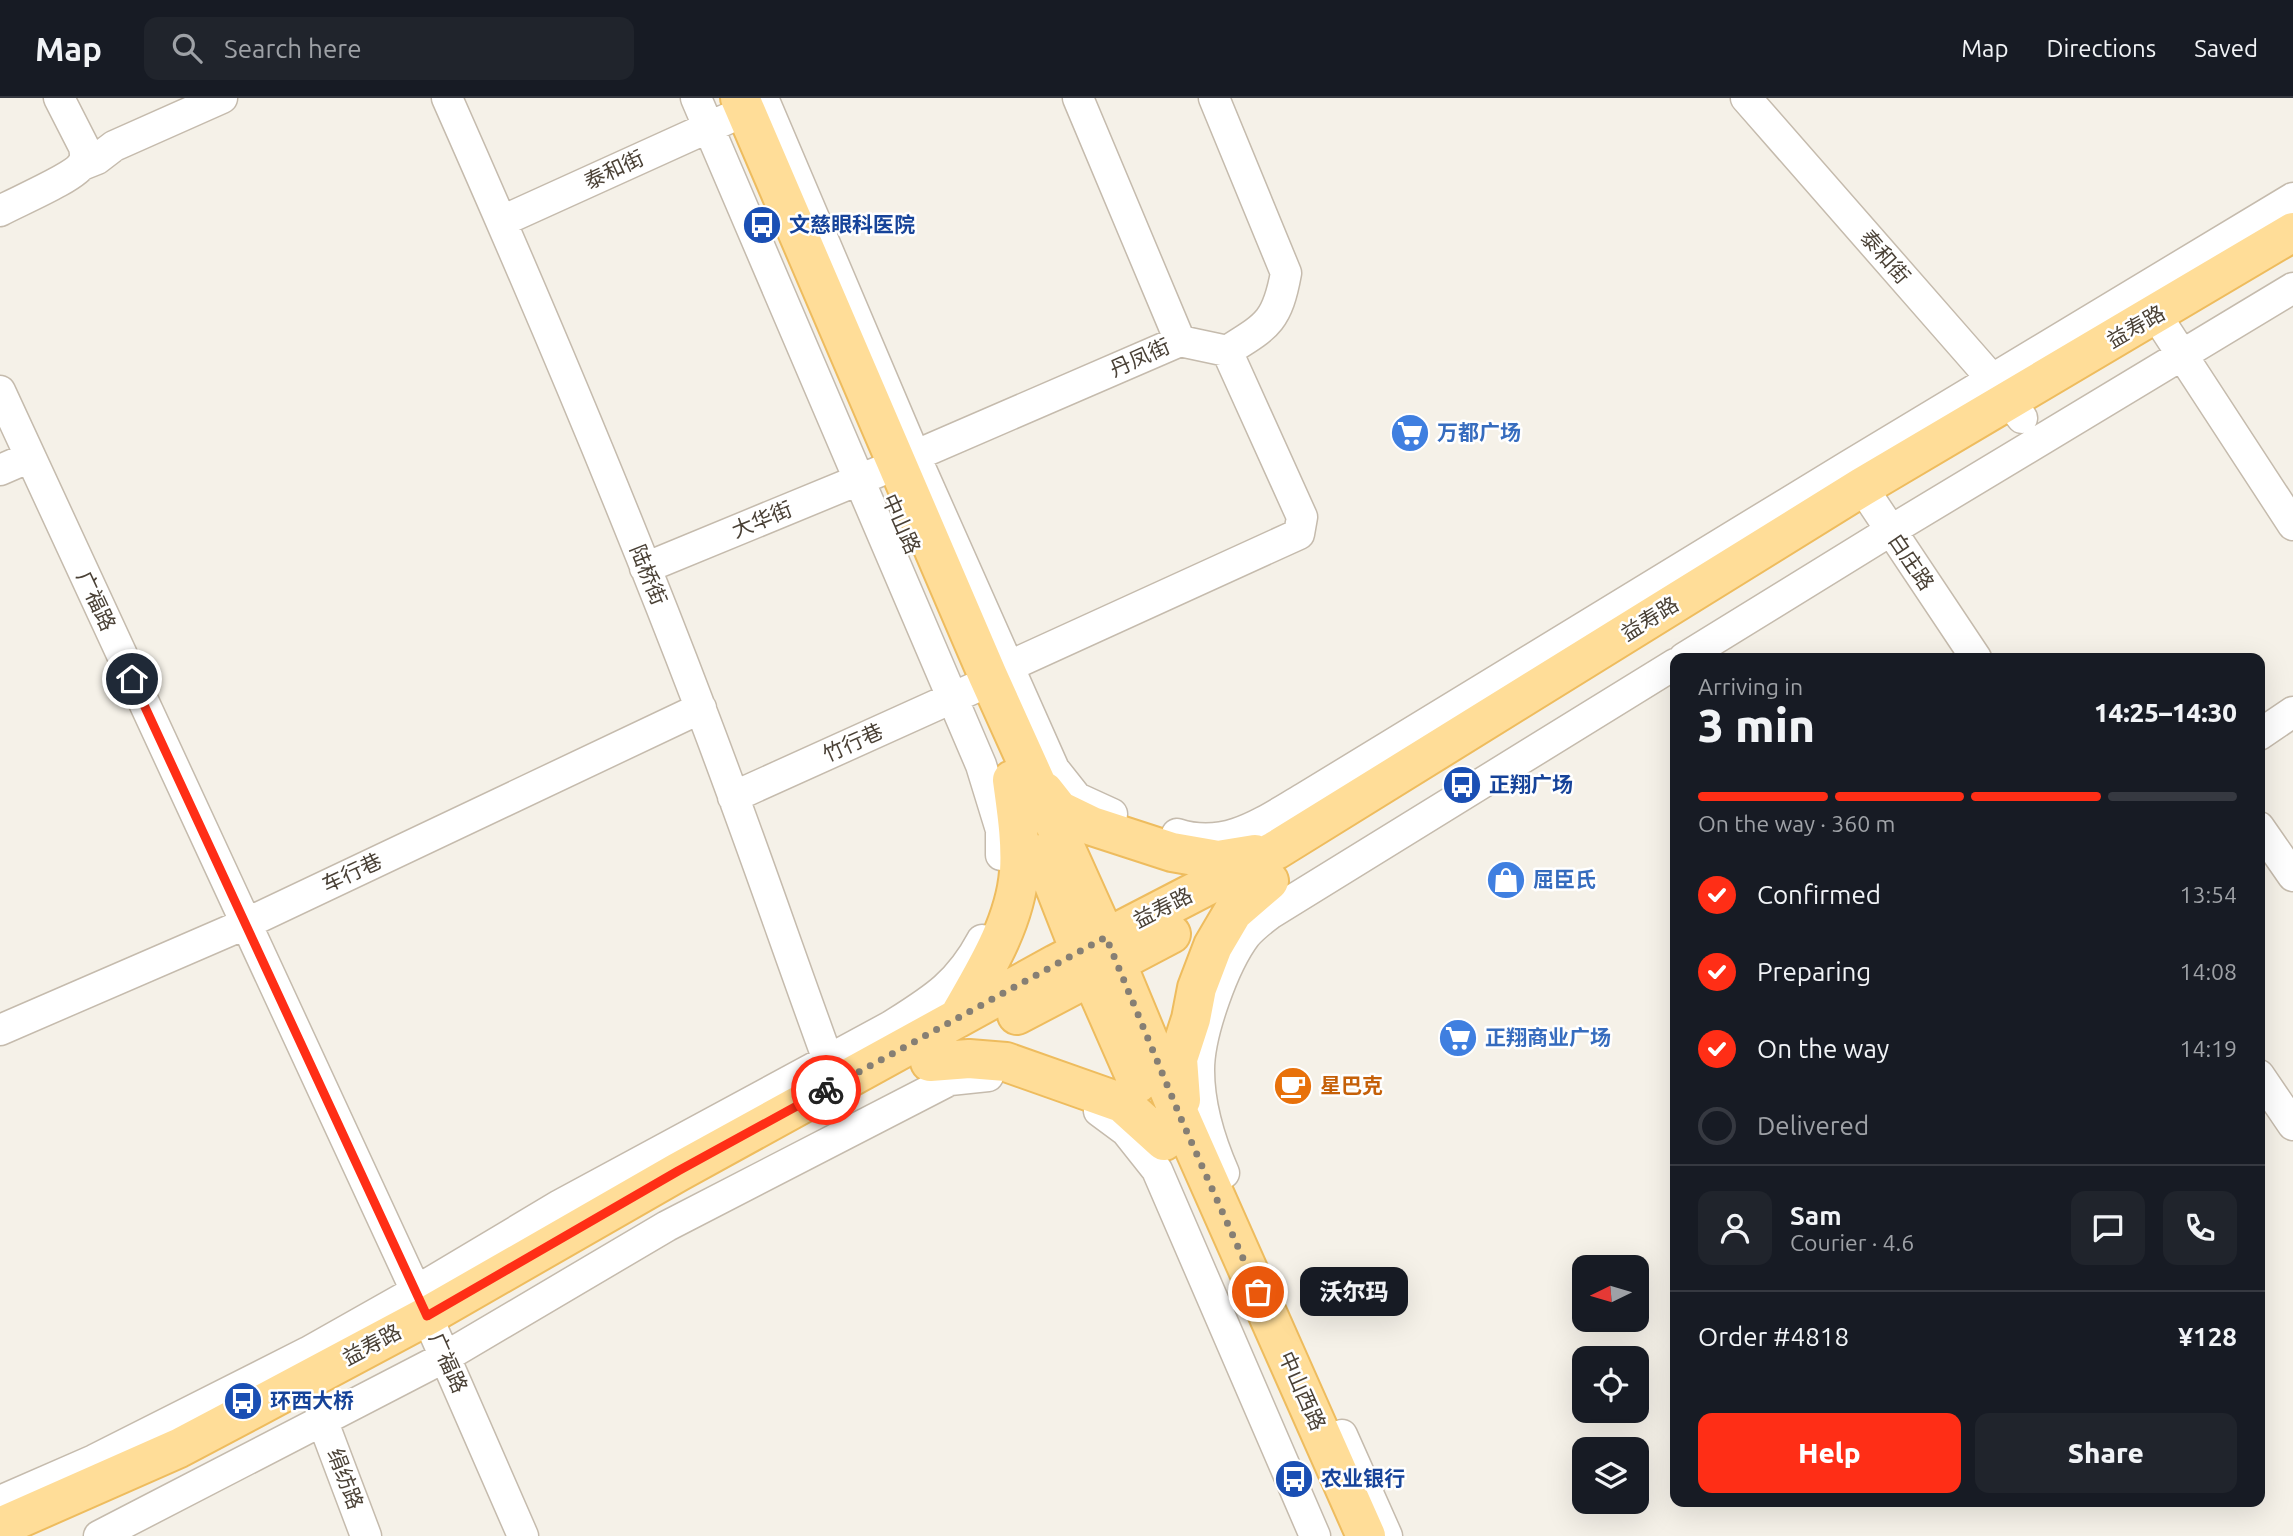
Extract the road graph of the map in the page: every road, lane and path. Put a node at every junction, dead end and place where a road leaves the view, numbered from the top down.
1 (59, 98) edge
2 (222, 98) edge
3 (447, 98) edge
4 (1078, 98) edge
5 (1214, 98) edge
6 (1746, 98) edge
7 (738, 105) edge
8 (82, 165) junction
9 (2293, 198) edge
10 (0, 211) edge
11 (502, 221) junction
12 (2293, 232) edge
13 (2293, 256) edge
14 (2293, 288) edge
15 (2168, 334) junction
16 (1180, 341) junction
17 (1227, 351) junction
18 (0, 391) edge
19 (2007, 399) junction
20 (30, 457) junction
21 (888, 468) junction
22 (0, 470) edge
23 (1868, 498) junction
24 (2293, 526) edge
25 (645, 568) junction
26 (1690, 653) edge
27 (1973, 653) edge
28 (1670, 667) edge
29 (980, 683) junction
30 (701, 708) junction
31 (2293, 712) edge
32 (2265, 731) edge
33 (1024, 780) junction
34 (733, 797) junction
35 (2265, 836) edge
36 (1273, 866) junction
37 (2293, 876) edge
38 (245, 924) junction
39 (1099, 957) junction
40 (958, 1018) junction
41 (0, 1030) edge
42 (828, 1060) junction
43 (930, 1062) junction
44 (2265, 1084) edge
45 (2293, 1125) edge
46 (1173, 1131) junction
47 (431, 1324) junction
48 (323, 1422) junction
49 (0, 1501) edge
50 (0, 1527) edge
51 (30, 1536) edge
52 (99, 1536) edge
53 (366, 1536) edge
54 (523, 1536) edge
55 (1315, 1536) edge
56 (1338, 1536) edge
57 (1366, 1536) edge
58 (1387, 1536) edge

1 - 8 street
2 - 8 street
3 - 11 street, 陆桥街
4 - 16 street, 丹凤街
5 - 17 street
6 - 19 street, 泰和街
7 - 11 street, 泰和街
7 - 21 main road, 中山路
8 - 10 street
9 - 19 street
11 - 25 street, 陆桥街
12 - 15 main road, 益寿路
13 - 15 main road, 益寿路
14 - 15 street
15 - 19 main road, 益寿路
15 - 23 street
15 - 24 street
16 - 17 street
16 - 21 street, 丹凤街
17 - 29 street, 竹行巷
18 - 20 street, 广福路
19 - 23 main road, 益寿路
20 - 22 street
20 - 38 street, 广福路
21 - 25 street, 大华街
21 - 29 main road, 中山路
23 - 26 street
23 - 27 street, 白庄路
23 - 29 street
23 - 36 main road, 益寿路
25 - 30 street, 陆桥街
28 - 58 street
29 - 33 main road, 中山路
29 - 34 street, 竹行巷
29 - 42 street
30 - 34 street, 陆桥街
30 - 38 street, 车行巷
31 - 32 street
33 - 36 main road
33 - 39 main road, 中山路
33 - 40 main road
34 - 42 street, 陆桥街
35 - 37 street
36 - 39 main road, 益寿路
36 - 46 main road
38 - 41 street, 车行巷
38 - 47 street, 广福路
39 - 40 main road, 益寿路
39 - 43 main road, 益寿路
39 - 46 main road, 中山西路
40 - 47 main road, 益寿路
42 - 47 street
43 - 46 main road
43 - 47 main road, 益寿路
44 - 45 street
46 - 56 main road, 中山西路
46 - 57 main road, 中山西路
47 - 48 street
47 - 49 street
47 - 50 main road, 益寿路
47 - 51 main road, 益寿路
47 - 54 street, 广福路
47 - 55 street
48 - 52 street
48 - 53 street, 绢纺路

